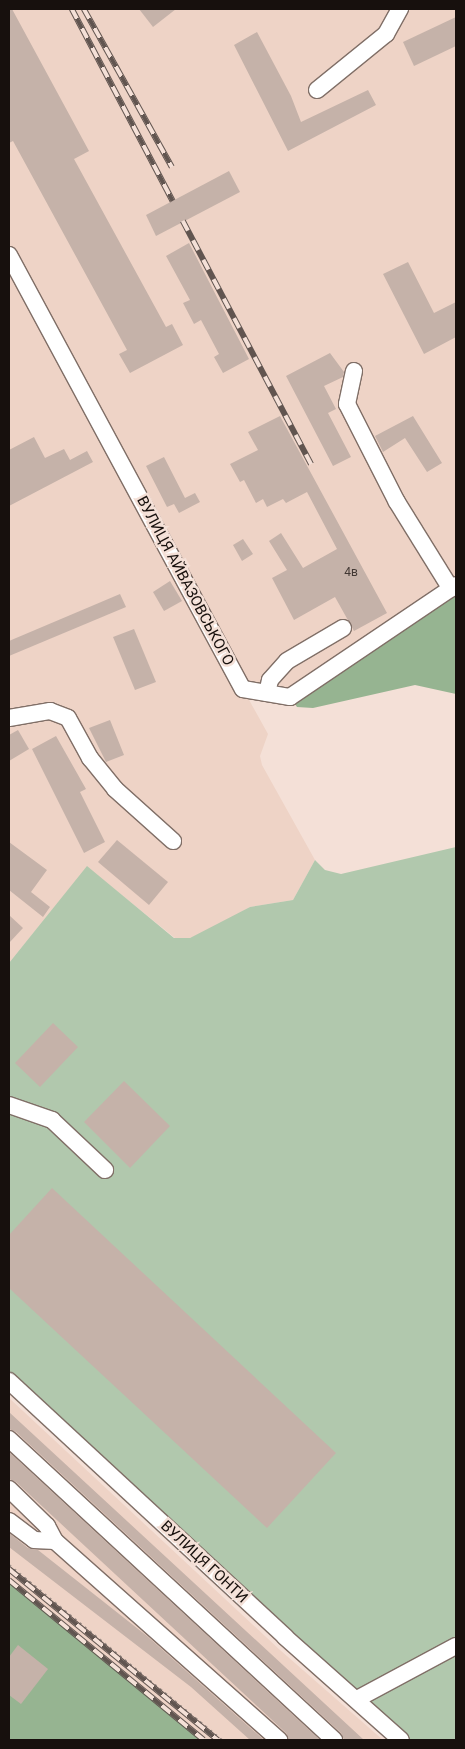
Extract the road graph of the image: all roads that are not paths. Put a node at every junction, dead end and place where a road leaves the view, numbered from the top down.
1 (400, 9) edge
2 (317, 90) dead end
3 (9, 255) edge
4 (354, 371) dead end
5 (454, 587) edge
6 (343, 628) dead end
7 (267, 693) junction
8 (9, 718) edge
9 (173, 841) dead end
10 (9, 1105) edge
11 (105, 1170) dead end
12 (9, 1381) edge
13 (9, 1439) edge
14 (9, 1489) edge
15 (9, 1521) edge
16 (55, 1541) junction
17 (456, 1646) edge
18 (357, 1699) junction
19 (279, 1740) edge
20 (334, 1740) edge
21 (401, 1740) edge

1 - 2 street
3 - 7 street, ВУЛИЦЯ АЙВАЗОВСЬКОГО
4 - 5 street
5 - 7 street, ВУЛИЦЯ АЙВАЗОВСЬКОГО
6 - 7 street
8 - 9 street
10 - 11 street
12 - 18 street, ВУЛИЦЯ ГОНТИ
13 - 20 street
14 - 16 street
15 - 16 street
16 - 19 street
17 - 18 street
18 - 21 street, ВУЛИЦЯ ГОНТИ

